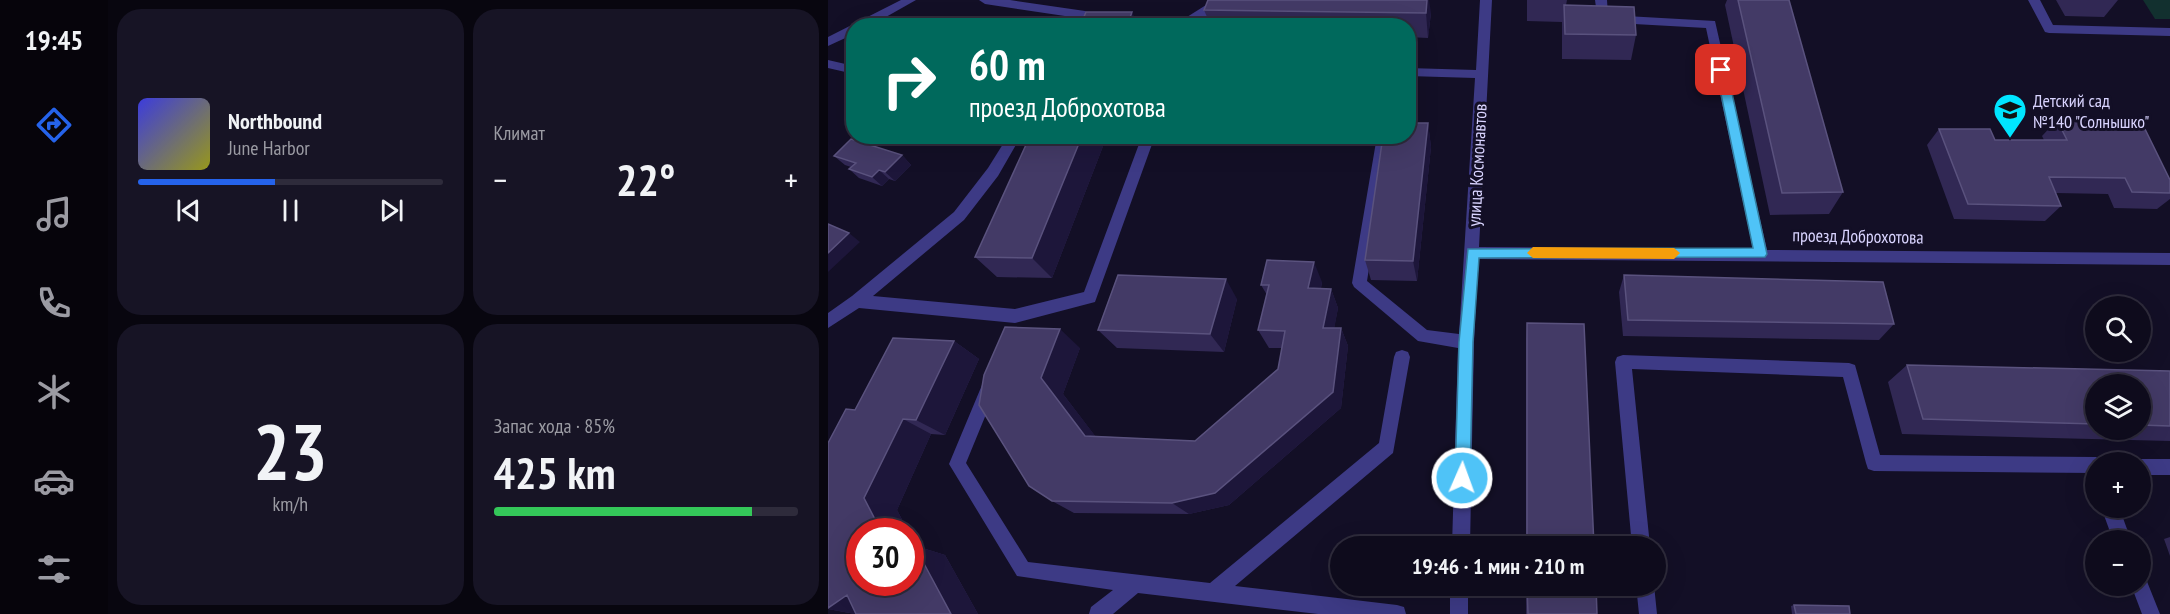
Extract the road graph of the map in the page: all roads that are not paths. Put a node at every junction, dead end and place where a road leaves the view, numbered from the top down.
1 (910, 0) edge
2 (985, 0) edge
3 (1084, 0) edge
4 (1222, 0) edge
5 (1486, 0) edge
6 (1601, 0) edge
7 (2034, 0) edge
8 (875, 18) edge
9 (1074, 18) edge
10 (1088, 18) edge
11 (1195, 18) edge
12 (2170, 32) edge
13 (846, 33) edge
14 (828, 42) edge
15 (828, 64) edge
16 (846, 68) edge
17 (1416, 72) edge
18 (1482, 74) junction
19 (1010, 144) edge
20 (1146, 144) edge
21 (1383, 144) edge
22 (1473, 253) junction
23 (1761, 254) junction
24 (2170, 259) edge
25 (858, 301) junction
26 (828, 321) edge
27 (1466, 342) junction
28 (1402, 357) dead end
29 (997, 369) edge
30 (2085, 467) edge
31 (2151, 467) edge
32 (2170, 467) edge
33 (1461, 536) edge
34 (1640, 536) edge
35 (1136, 584) junction
36 (1213, 592) junction
37 (1459, 596) edge
38 (1646, 596) edge
39 (2144, 596) edge
40 (1098, 614) edge
41 (1397, 614) edge
42 (1458, 614) edge
43 (1648, 614) edge
44 (2151, 614) edge

1 - 8 street
2 - 9 street
3 - 10 street
4 - 11 street
5 - 18 street, улица Космонавтов
6 - 23 street
7 - 12 street
13 - 14 street
15 - 16 street
17 - 18 street
18 - 22 street, улица Космонавтов
19 - 25 street
20 - 25 street
21 - 27 street
22 - 23 street, проезд Доброхотова
22 - 27 street, улица Космонавтов
23 - 24 street, проезд Доброхотова
25 - 26 street
27 - 33 street, улица Космонавтов
28 - 36 street
29 - 35 street
30 - 34 street
31 - 32 street
35 - 36 street
35 - 40 street
36 - 41 street
37 - 42 street
38 - 43 street
39 - 44 street

